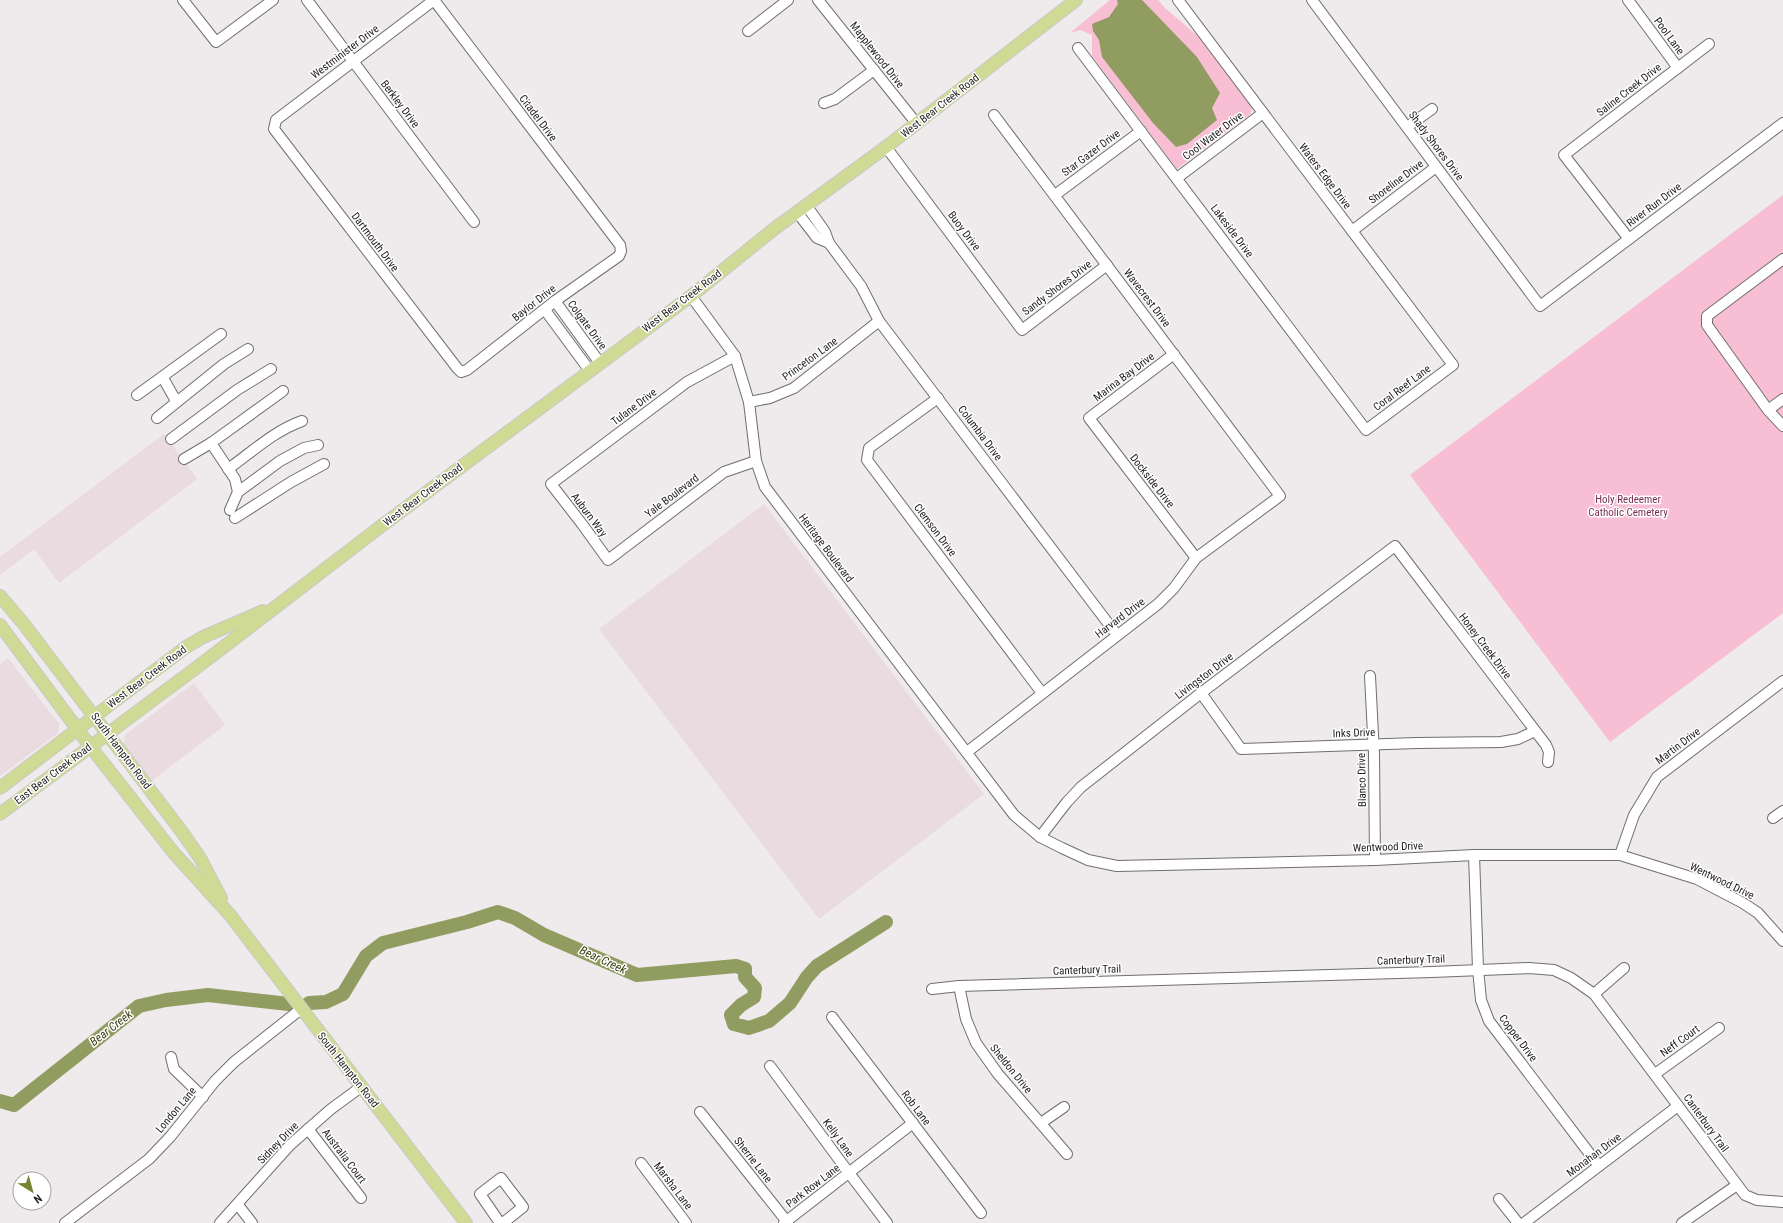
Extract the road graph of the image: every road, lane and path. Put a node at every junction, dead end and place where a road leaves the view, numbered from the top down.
1 (183, 0) edge
2 (273, 0) edge
3 (307, 0) edge
4 (434, 0) edge
5 (788, 0) edge
6 (818, 0) edge
7 (1076, 0) edge
8 (1178, 0) edge
9 (1312, 0) edge
10 (1628, 0) edge
11 (748, 31) dead end
12 (1709, 44) dead end
13 (1078, 48) dead end
14 (353, 61) junction
15 (1678, 68) junction
16 (874, 70) junction
17 (824, 103) dead end
18 (1432, 109) dead end
19 (1263, 113) junction
20 (994, 114) dead end
21 (917, 124) junction
22 (1783, 124) edge
23 (273, 125) joint
24 (1407, 127) junction
25 (1141, 131) junction
26 (886, 147) junction
27 (1436, 167) junction
28 (1177, 178) junction
29 (1054, 195) junction
30 (802, 209) junction
31 (474, 222) dead end
32 (1352, 231) junction
33 (1630, 239) junction
34 (621, 251) joint
35 (1783, 259) edge
36 (1107, 265) junction
37 (691, 296) junction
38 (555, 301) junction
39 (1540, 306) joint
40 (545, 310) junction
41 (879, 321) junction
42 (1022, 330) joint
43 (220, 334) dead end
44 (248, 349) dead end
45 (1174, 354) junction
46 (735, 356) junction
47 (600, 363) junction
48 (1453, 365) joint
49 (271, 369) dead end
50 (590, 371) junction
51 (461, 372) joint
52 (163, 378) junction
53 (283, 391) dead end
54 (137, 395) dead end
55 (938, 398) junction
56 (1783, 399) edge
57 (176, 401) junction
58 (749, 402) junction
59 (1768, 410) junction
60 (157, 418) dead end
61 (1089, 418) joint
62 (302, 421) dead end
63 (1783, 426) edge
64 (1366, 430) joint
65 (171, 439) dead end
66 (211, 443) junction
67 (318, 445) dead end
68 (184, 458) dead end
69 (756, 461) junction
70 (324, 464) dead end
71 (228, 469) junction
72 (551, 484) joint
73 (238, 492) junction
74 (1280, 496) joint
75 (1395, 546) joint
76 (1196, 558) junction
77 (608, 560) joint
78 (0, 596) edge
79 (286, 600) junction
80 (0, 625) edge
81 (1117, 635) junction
82 (1370, 676) dead end
83 (1783, 681) edge
84 (1042, 693) junction
85 (1201, 693) junction
86 (95, 716) junction
87 (77, 728) junction
88 (1535, 731) junction
89 (107, 734) junction
90 (1373, 744) junction
91 (90, 746) junction
92 (966, 752) junction
93 (1548, 762) dead end
94 (0, 788) edge
95 (994, 789) joint
96 (1783, 811) edge
97 (0, 814) edge
98 (1773, 818) dead end
99 (1040, 837) junction
100 (1474, 855) junction
101 (1620, 855) junction
102 (1375, 860) junction
103 (230, 915) junction
104 (1783, 940) edge
105 (1624, 968) dead end
106 (1478, 969) junction
107 (959, 986) junction
108 (932, 989) dead end
109 (1594, 994) junction
110 (302, 1010) junction
111 (832, 1017) dead end
112 (1719, 1028) dead end
113 (171, 1057) dead end
114 (770, 1066) dead end
115 (1655, 1074) junction
116 (361, 1087) junction
117 (203, 1097) junction
118 (1678, 1106) junction
119 (1064, 1107) dead end
120 (700, 1112) dead end
121 (912, 1123) junction
122 (1041, 1123) junction
123 (308, 1129) junction
124 (1067, 1154) dead end
125 (641, 1163) dead end
126 (1599, 1166) junction
127 (848, 1173) junction
128 (1737, 1185) junction
129 (361, 1198) dead end
130 (1499, 1199) dead end
131 (1783, 1202) edge
132 (238, 1205) junction
133 (982, 1213) dead end
134 (786, 1222) edge
135 (65, 1223) edge
136 (220, 1223) edge
137 (252, 1223) edge
138 (466, 1223) edge
139 (686, 1223) edge
140 (887, 1223) edge
141 (1518, 1223) edge
142 (1524, 1223) edge
143 (1682, 1223) edge

1 - 2 street
3 - 14 street, Berkley Drive
4 - 14 street, Westminister Drive
4 - 34 street, Citadel Drive
5 - 11 street
6 - 16 street, Mapplewood Drive
7 - 21 main road, West Bear Creek Road
8 - 19 street, Waters Edge Drive
9 - 24 street, Shady Shores Drive
10 - 15 street, Pool Lane
12 - 15 street, Saline Creek Drive
13 - 25 street, Lakeside Drive
14 - 23 street, Westminister Drive
14 - 31 street, Berkley Drive
15 - 33 street, Saline Creek Drive
16 - 17 street
16 - 21 street, Mapplewood Drive
18 - 24 street
19 - 28 street, Cool Water Drive
19 - 32 street, Waters Edge Drive
20 - 29 street, Wavecrest Drive
21 - 26 main road, West Bear Creek Road
22 - 33 street, River Run Drive
23 - 51 street, Dartmouth Drive
24 - 27 street, Shady Shores Drive
25 - 28 street, Lakeside Drive
25 - 29 street, Star Gazer Drive
26 - 30 main road, West Bear Creek Road
26 - 42 street, Buoy Drive
27 - 32 street, Shoreline Drive
27 - 39 street, Shady Shores Drive
28 - 64 street, Lakeside Drive
29 - 36 street, Wavecrest Drive
30 - 37 main road, West Bear Creek Road
30 - 41 street, Columbia Drive
32 - 48 street, Waters Edge Drive
33 - 39 street, River Run Drive
34 - 38 street, Baylor Drive
35 - 59 street
36 - 42 street, Sandy Shores Drive
36 - 45 street, Wavecrest Drive
37 - 46 street, Heritage Boulevard
37 - 47 main road, West Bear Creek Road
38 - 40 street, Baylor Drive
38 - 47 street, Colgate Drive
40 - 50 street
40 - 51 street, Baylor Drive
41 - 55 street, Columbia Drive
41 - 58 street, Princeton Lane
43 - 52 street
44 - 57 street
45 - 61 street, Marina Bay Drive
45 - 74 street, Wavecrest Drive
46 - 58 street, Heritage Boulevard
46 - 72 street, Tulane Drive
47 - 50 main road, West Bear Creek Road
48 - 64 street, Coral Reef Lane
49 - 65 street
50 - 79 main road, West Bear Creek Road
52 - 54 street
52 - 57 street
53 - 66 street
55 - 81 street, Columbia Drive
55 - 84 street, Clemson Drive
56 - 59 street
57 - 60 street
58 - 69 street, Heritage Boulevard
59 - 63 street
61 - 76 street, Dockside Drive
62 - 71 street
66 - 68 street
66 - 71 street
67 - 73 street
69 - 77 street, Yale Boulevard
69 - 92 street, Heritage Boulevard
70 - 73 street
71 - 73 street
72 - 77 street, Auburn Way
74 - 76 street, Harvard Drive
75 - 85 street, Livingston Drive
75 - 88 street, Honey Creek Drive
76 - 81 street, Harvard Drive
78 - 86 main road, South Hampton Road
79 - 86 main road, West Bear Creek Road
79 - 89 main road, West Bear Creek Road
80 - 87 main road, South Hampton Road
81 - 84 street, Harvard Drive
82 - 90 street, Blanco Drive
83 - 101 street, Martin Drive
84 - 92 street, Harvard Drive
85 - 90 street, Inks Drive
85 - 99 street, Livingston Drive
86 - 87 main road, West Bear Creek Road
86 - 89 main road, South Hampton Road
87 - 91 main road, South Hampton Road
87 - 94 main road, East Bear Creek Road
88 - 90 street, Inks Drive
88 - 93 street, Honey Creek Drive
89 - 91 main road, East Bear Creek Road
89 - 103 main road, South Hampton Road
90 - 102 street, Blanco Drive
91 - 97 main road, East Bear Creek Road
91 - 103 main road, South Hampton Road
92 - 95 street, Heritage Boulevard
95 - 99 street, Wentwood Drive
96 - 98 street
99 - 102 street, Wentwood Drive
100 - 101 street, Wentwood Drive
100 - 102 street, Wentwood Drive
100 - 106 street, Copper Drive
101 - 104 street, Wentwood Drive
103 - 110 main road, South Hampton Road
105 - 109 street
106 - 107 street, Canterbury Trail
106 - 109 street, Canterbury Trail
106 - 126 street, Copper Drive
107 - 108 street, Canterbury Trail
107 - 122 street, Sheldon Drive
109 - 115 street, Canterbury Trail
110 - 116 main road, South Hampton Road
110 - 117 street, London Lane
111 - 121 street, Rob Lane
112 - 115 street, Neff Court
113 - 117 street
114 - 127 street, Kelly Lane
115 - 118 street, Canterbury Trail
116 - 123 street, Sidney Drive
116 - 138 main road, South Hampton Road
117 - 135 street, London Lane
118 - 126 street, Monahan Drive
118 - 128 street, Canterbury Trail
119 - 122 street
120 - 134 street, Sherrie Lane
121 - 127 street, Park Row Lane
121 - 133 street, Rob Lane
122 - 124 street, Sheldon Drive
123 - 129 street, Australia Court
123 - 132 street, Sidney Drive
125 - 139 street, Marsha Lane
126 - 142 street, Monahan Drive
127 - 134 street, Park Row Lane
127 - 140 street, Kelly Lane
128 - 131 street, Canterbury Trail
128 - 143 street
130 - 141 street
132 - 136 street, Sidney Drive
132 - 137 street

